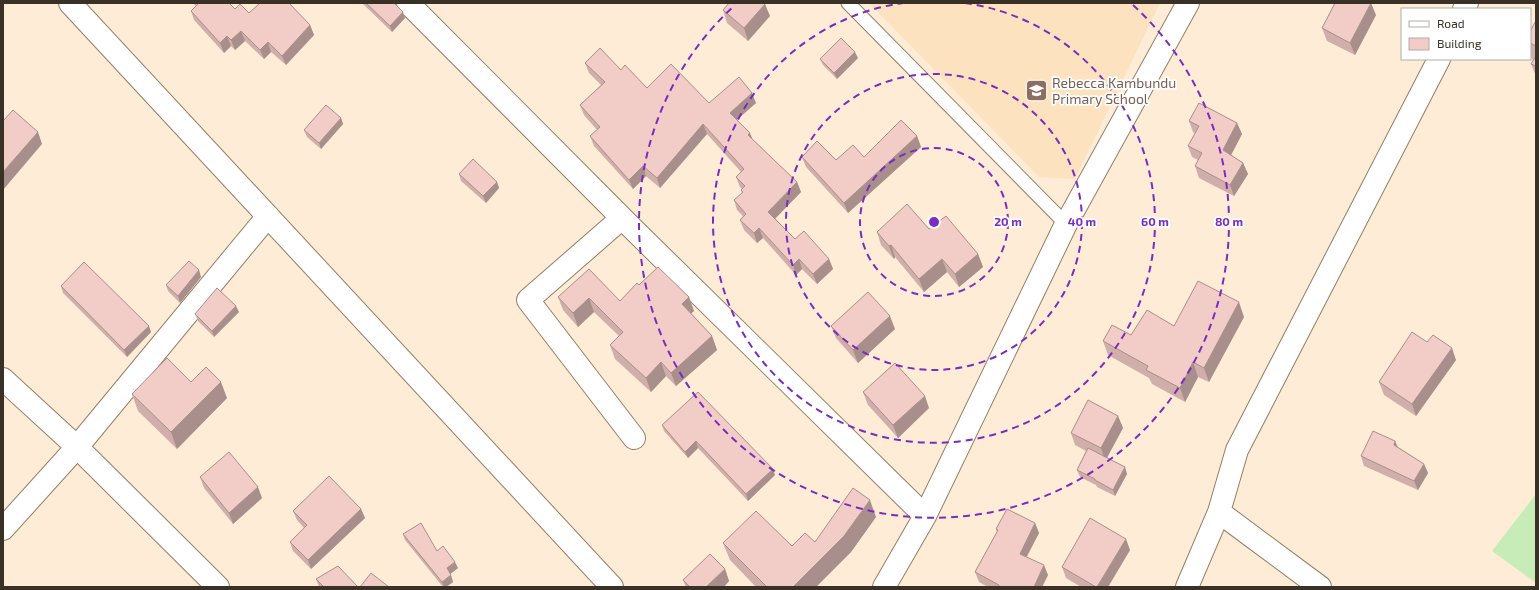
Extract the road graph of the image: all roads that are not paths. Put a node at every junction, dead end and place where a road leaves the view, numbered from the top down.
1 (70, 3) edge
2 (408, 3) edge
3 (848, 3) edge
4 (1188, 3) edge
5 (1438, 60) edge
6 (268, 216) junction
7 (622, 218) junction
8 (1066, 224) junction
9 (3, 379) edge
10 (634, 438) dead end
11 (77, 447) junction
12 (1219, 512) junction
13 (925, 516) junction
14 (3, 529) edge
15 (218, 587) edge
16 (612, 587) edge
17 (884, 587) edge
18 (1187, 587) edge
19 (1320, 587) edge

1 - 6 street
2 - 7 street
3 - 8 lane
4 - 8 street
5 - 12 street
6 - 11 street
6 - 16 street
7 - 10 street
7 - 13 street
8 - 13 street
9 - 11 street
11 - 14 street
11 - 15 street
12 - 18 street
12 - 19 street
13 - 17 street

